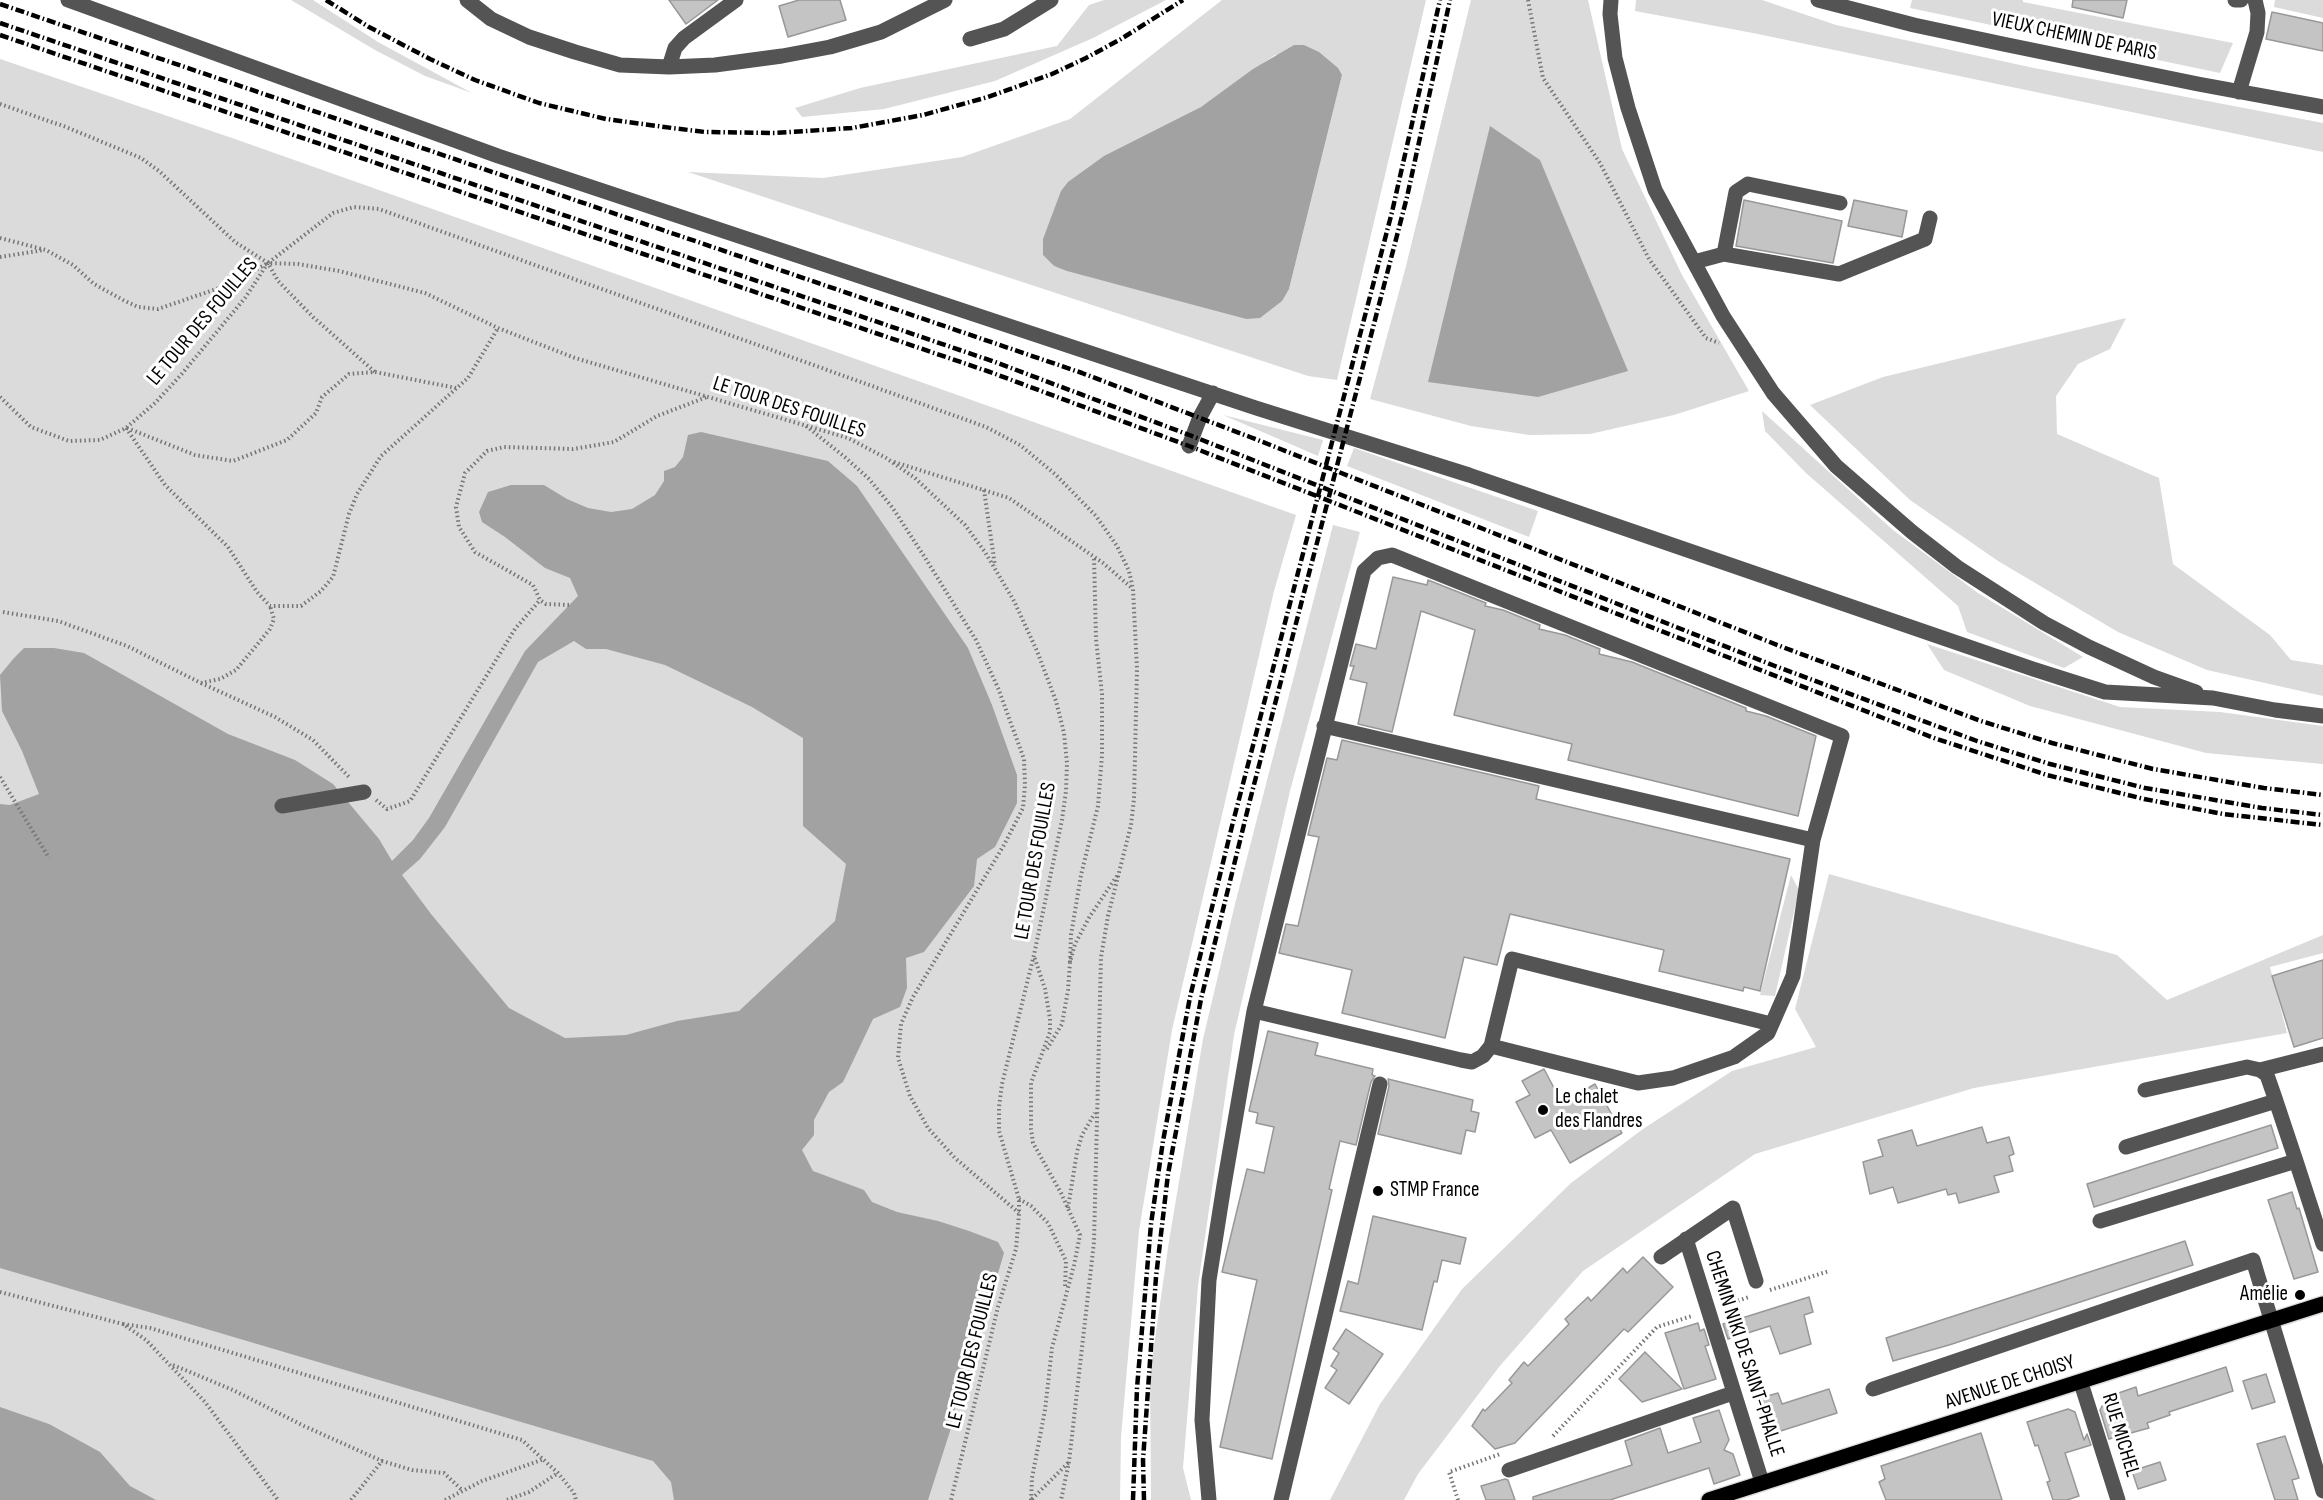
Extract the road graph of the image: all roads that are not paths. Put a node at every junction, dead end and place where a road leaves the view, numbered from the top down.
1 (68, 0) edge
2 (467, 0) edge
3 (736, 0) edge
4 (1051, 0) edge
5 (1611, 0) edge
6 (1818, 0) edge
7 (2235, 0) edge
8 (2241, 0) edge
9 (2255, 0) edge
10 (941, 1) edge
11 (970, 39) dead end
12 (669, 67) junction
13 (2239, 92) junction
14 (2323, 107) edge
15 (1840, 203) dead end
16 (1930, 219) dead end
17 (1724, 254) junction
18 (1694, 262) junction
19 (1213, 393) junction
20 (1189, 446) dead end
21 (2213, 698) junction
22 (2323, 716) edge
23 (1324, 726) junction
24 (364, 792) road end
25 (282, 806) dead end
26 (1814, 840) junction
27 (1254, 1011) junction
28 (1772, 1023) junction
29 (1491, 1046) junction
30 (2323, 1054) edge
31 (2260, 1070) junction
32 (1380, 1084) dead end
33 (2145, 1090) dead end
34 (2276, 1101) junction
35 (2126, 1147) dead end
36 (2296, 1161) junction
37 (2100, 1221) dead end
38 (1686, 1239) junction
39 (2323, 1244) edge
40 (1660, 1257) dead end
41 (1759, 1287) road end
42 (2323, 1304) edge
43 (2270, 1322) junction
44 (2081, 1383) junction
45 (1873, 1389) dead end
46 (1733, 1393) junction
47 (1509, 1470) dead end
48 (1762, 1482) junction
49 (2323, 1491) edge
50 (1209, 1500) edge
51 (1281, 1500) edge
52 (1709, 1500) edge
53 (2118, 1500) edge

1 - 19 street
2 - 12 street
3 - 12 street
4 - 11 street
5 - 18 street
6 - 13 street, VIEUX CHEMIN DE PARIS
7 - 8 street
9 - 13 street
10 - 12 street
13 - 14 street, VIEUX CHEMIN DE PARIS
15 - 17 street
16 - 17 street
17 - 18 street
18 - 21 street
19 - 20 street
19 - 21 street
21 - 22 street
23 - 26 street
23 - 26 street
23 - 27 street
24 - 25 street
26 - 28 street
27 - 29 street
27 - 50 street
28 - 29 street
28 - 29 street
30 - 31 street
31 - 33 street
31 - 34 street
32 - 51 street
34 - 35 street
34 - 36 street
36 - 37 street
36 - 39 street
38 - 40 street
38 - 41 street
38 - 46 street, CHEMIN NIKI DE SAINT-PHALLE
42 - 43 main road, AVENUE DE CHOISY
43 - 44 main road, AVENUE DE CHOISY
43 - 45 street
43 - 49 street
44 - 48 main road, AVENUE DE CHOISY
44 - 53 street, RUE MICHEL
46 - 47 street
46 - 48 street, CHEMIN NIKI DE SAINT-PHALLE
48 - 52 main road, AVENUE DE CHOISY

